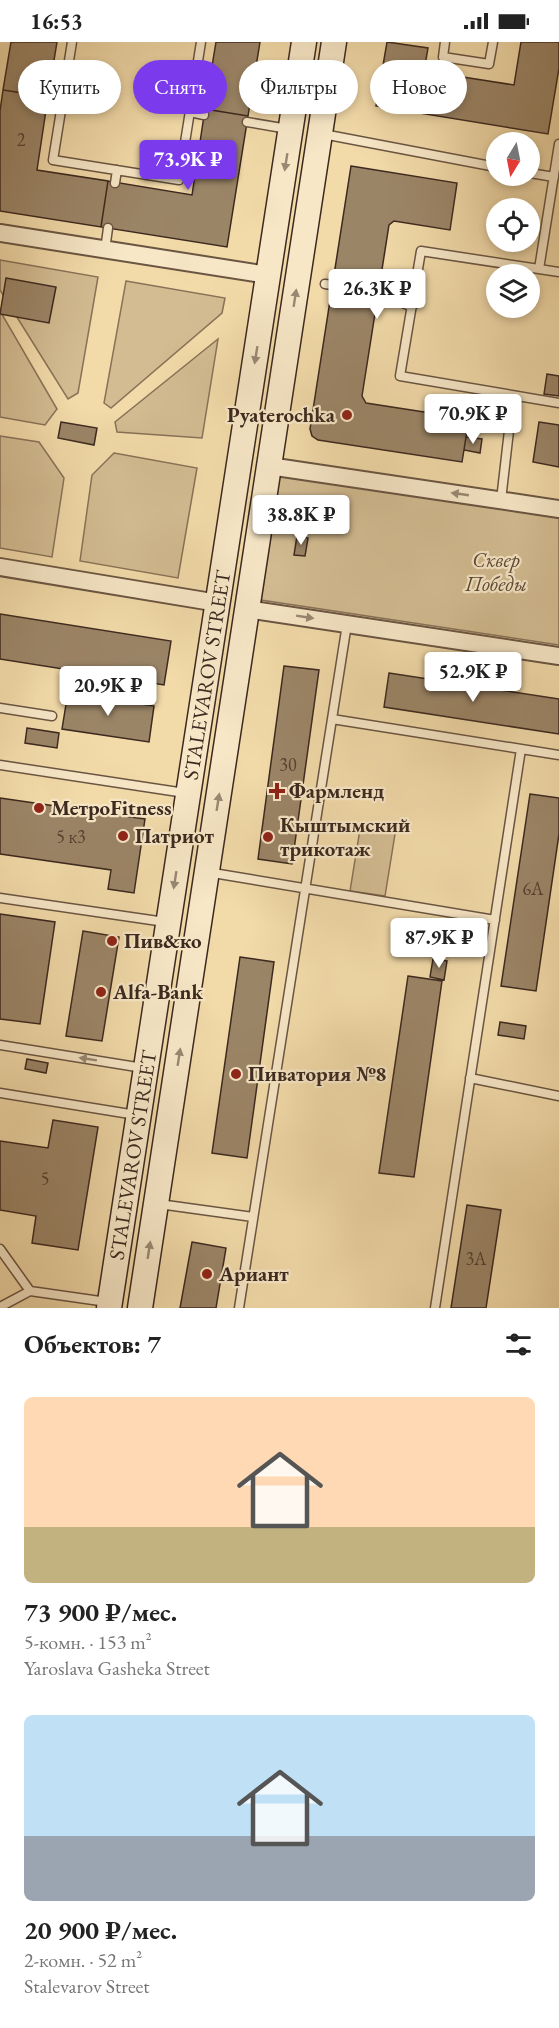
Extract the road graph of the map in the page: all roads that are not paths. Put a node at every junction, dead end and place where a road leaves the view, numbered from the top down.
1 (72, 42) edge
2 (201, 42) edge
3 (304, 42) edge
4 (334, 42) edge
5 (445, 42) edge
6 (493, 42) edge
7 (198, 60) edge
8 (190, 114) edge
9 (199, 114) edge
10 (204, 115) dead end
11 (247, 122) dead end
12 (291, 129) junction
13 (320, 133) junction
14 (559, 144) edge
15 (486, 165) edge
16 (117, 170) junction
17 (540, 175) edge
18 (554, 177) junction
19 (115, 183) dead end
20 (108, 228) dead end
21 (0, 233) edge
22 (105, 250) junction
23 (506, 264) edge
24 (540, 264) edge
25 (540, 269) edge
26 (559, 272) edge
27 (268, 275) junction
28 (378, 292) dead end
29 (412, 307) junction
30 (513, 396) junction
31 (559, 404) edge
32 (269, 466) junction
33 (501, 500) junction
34 (559, 509) edge
35 (0, 567) edge
36 (218, 603) junction
37 (247, 609) junction
38 (347, 624) junction
39 (559, 656) edge
40 (0, 708) edge
41 (52, 716) dead end
42 (332, 719) junction
43 (521, 749) junction
44 (559, 755) edge
45 (0, 765) edge
46 (189, 794) junction
47 (207, 872) junction
48 (305, 888) junction
49 (0, 898) edge
50 (495, 920) junction
51 (169, 922) junction
52 (0, 1045) edge
53 (146, 1068) junction
54 (470, 1078) junction
55 (0, 1093) edge
56 (559, 1096) edge
57 (139, 1115) junction
58 (156, 1204) junction
59 (253, 1217) junction
60 (0, 1249) edge
61 (30, 1291) junction
62 (110, 1305) edge
63 (0, 1307) edge
64 (140, 1308) edge
65 (239, 1308) edge
66 (435, 1308) edge

1 - 16 lane
2 - 7 lane
3 - 12 main road, STALEVAROV STREET
4 - 13 main road, STALEVAROV STREET
5 - 6 lane
8 - 16 lane
9 - 10 lane
11 - 12 lane
12 -> 27 main road, STALEVAROV STREET
13 - 15 lane
32 -> 13 main road, STALEVAROV STREET
14 - 18 lane
16 - 19 lane
17 - 18 lane
18 - 24 lane
20 - 22 lane
21 - 22 street
22 - 27 street
23 - 29 lane
25 - 26 lane
27 -> 36 main road, STALEVAROV STREET
28 - 29 lane
29 - 30 lane
30 - 31 lane
30 - 33 lane
33 -> 32 street
32 - 37 main road, STALEVAROV STREET
33 - 34 street
35 - 36 street
36 - 37 main road
36 - 46 main road, STALEVAROV STREET
37 -> 38 street
47 -> 37 main road, STALEVAROV STREET
38 - 39 street
38 - 42 lane
40 - 41 lane
42 - 43 lane
42 - 48 lane
43 - 44 lane
43 - 50 lane
45 - 46 lane
46 -> 51 main road, STALEVAROV STREET
47 - 48 lane
58 -> 47 main road, STALEVAROV STREET
48 - 50 lane
48 - 59 lane
49 - 51 lane
50 - 54 lane
51 - 53 main road, STALEVAROV STREET
53 -> 52 lane
53 - 57 main road, STALEVAROV STREET
54 - 56 lane
54 - 66 lane
55 - 57 lane
57 - 62 main road, STALEVAROV STREET
58 - 59 lane
64 -> 58 main road, STALEVAROV STREET
59 - 65 lane
60 - 61 lane
61 - 62 lane
61 - 63 lane

